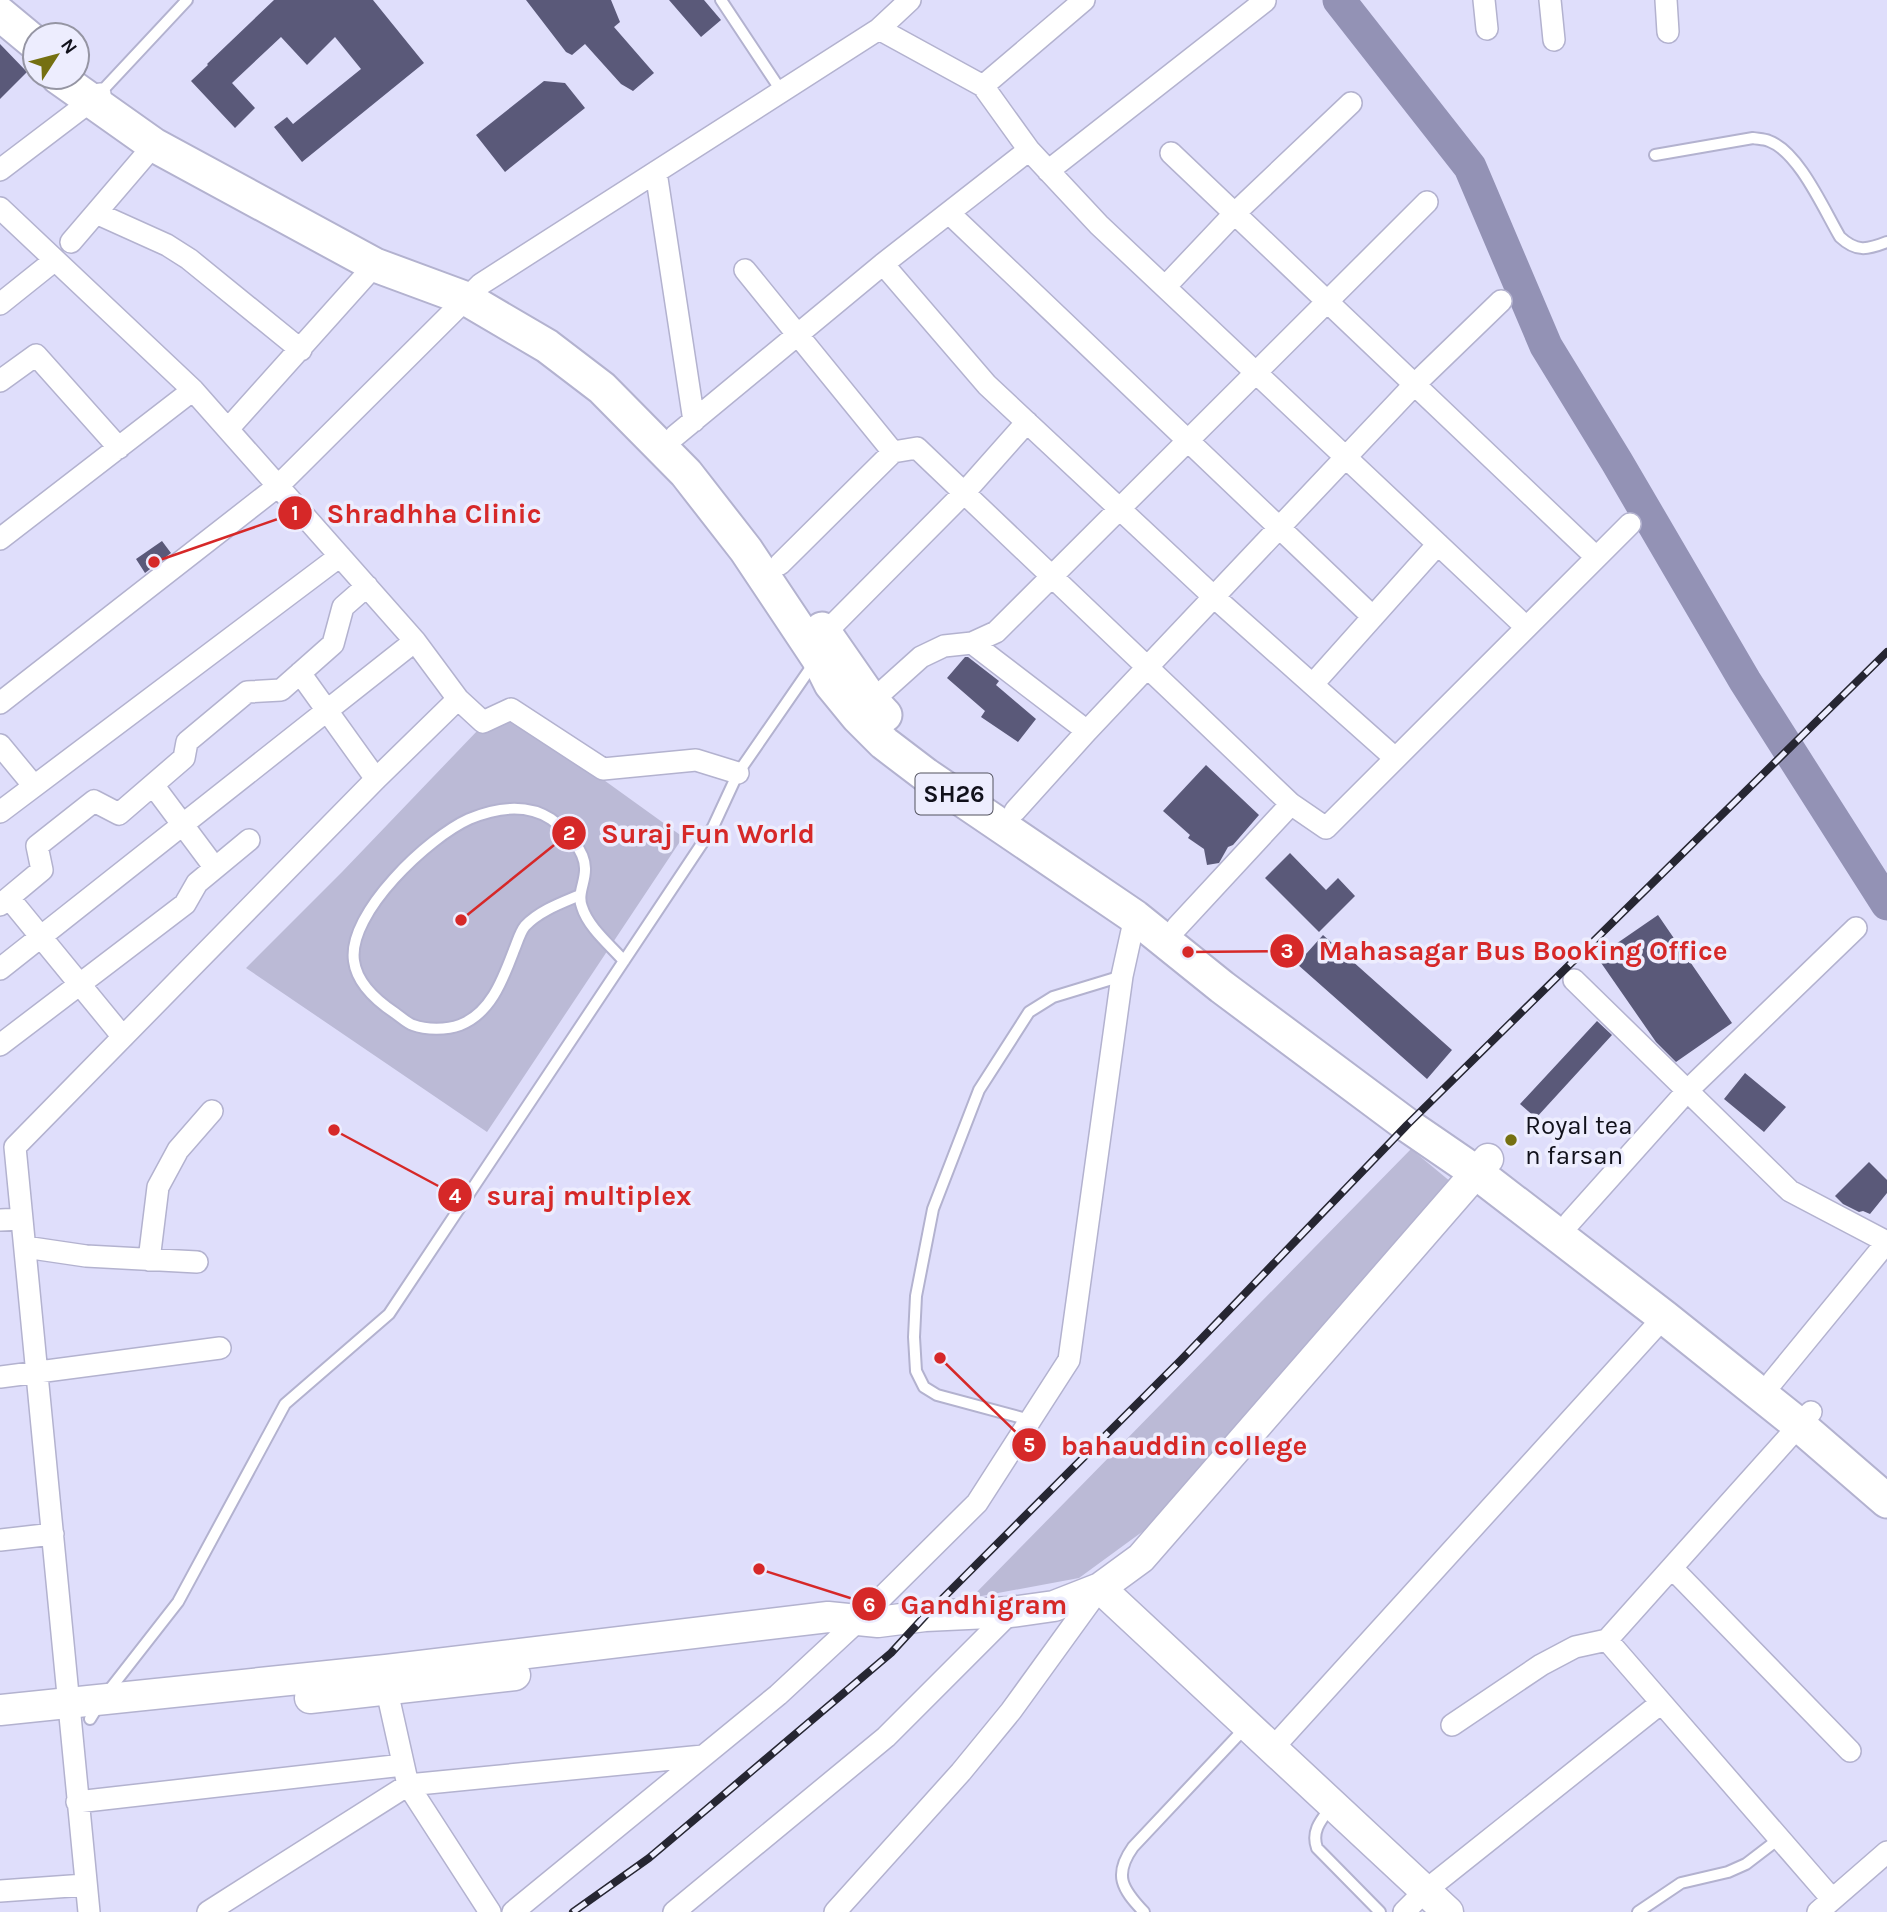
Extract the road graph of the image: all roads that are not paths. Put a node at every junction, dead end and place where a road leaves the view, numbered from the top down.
1 (187, 0) edge
2 (720, 0) edge
3 (910, 0) edge
4 (1084, 0) edge
5 (1484, 0) edge
6 (1550, 0) edge
7 (1666, 0) edge
8 (1265, 1) edge
9 (0, 14) edge
10 (879, 29) junction
11 (1487, 29) dead end
12 (21, 31) edge
13 (0, 32) edge
14 (1668, 32) dead end
15 (1554, 40) dead end
16 (21, 49) edge
17 (983, 86) junction
18 (91, 88) edge
19 (91, 90) edge
20 (91, 90) edge
21 (88, 91) edge
22 (782, 92) junction
23 (1351, 103) dead end
24 (154, 145) junction
25 (1029, 150) junction
26 (1171, 153) dead end
27 (1655, 155) dead end
28 (0, 170) edge
29 (1048, 171) junction
30 (656, 172) junction
31 (1427, 202) dead end
32 (0, 208) edge
33 (96, 213) junction
34 (949, 213) junction
35 (1234, 214) junction
36 (71, 242) dead end
37 (1887, 242) edge
38 (55, 260) junction
39 (883, 264) junction
40 (375, 265) junction
41 (745, 270) dead end
42 (1165, 287) junction
43 (474, 291) junction
44 (1501, 301) dead end
45 (1328, 302) junction
46 (0, 304) edge
47 (799, 336) junction
48 (301, 350) junction
49 (1256, 373) junction
50 (0, 382) edge
51 (1415, 385) junction
52 (193, 390) junction
53 (1027, 422) junction
54 (228, 429) junction
55 (685, 429) junction
56 (1188, 441) junction
57 (119, 448) junction
58 (893, 452) junction
59 (1346, 457) junction
60 (278, 486) junction
61 (964, 493) junction
62 (1119, 508) junction
63 (1630, 524) dead end
64 (1279, 528) junction
65 (0, 539) edge
66 (1438, 544) junction
67 (340, 556) junction
68 (1596, 557) junction
69 (780, 564) junction
70 (1052, 576) junction
71 (367, 586) junction
72 (1214, 597) junction
73 (1373, 617) junction
74 (1526, 627) junction
75 (415, 640) junction
76 (972, 643) junction
77 (822, 646) junction
78 (1147, 667) junction
79 (300, 673) junction
80 (1313, 684) junction
81 (458, 699) junction
82 (872, 701) junction
83 (0, 703) edge
84 (327, 711) junction
85 (1087, 731) junction
86 (0, 745) edge
87 (1395, 758) junction
88 (738, 773) junction
89 (376, 779) junction
90 (153, 785) junction
91 (34, 786) junction
92 (1291, 804) junction
93 (0, 811) edge
94 (1015, 811) junction
95 (183, 825) junction
96 (249, 840) dead end
97 (215, 868) junction
98 (580, 894) junction
99 (4, 901) edge
100 (1135, 917) junction
101 (1177, 927) junction
102 (1856, 928) dead end
103 (42, 938) junction
104 (624, 961) junction
105 (0, 970) edge
106 (1122, 976) junction
107 (1574, 980) dead end
108 (80, 985) junction
109 (123, 1037) junction
110 (0, 1045) edge
111 (1688, 1090) junction
112 (212, 1111) dead end
113 (1482, 1166) junction
114 (22, 1219) junction
115 (0, 1220) edge
116 (1570, 1222) junction
117 (1887, 1242) edge
118 (25, 1247) junction
119 (149, 1260) junction
120 (197, 1262) dead end
121 (1664, 1317) junction
122 (220, 1348) dead end
123 (37, 1373) junction
124 (0, 1377) edge
125 (1773, 1381) junction
126 (1805, 1419) junction
127 (1030, 1420) junction
128 (1887, 1478) edge
129 (1887, 1501) edge
130 (53, 1534) junction
131 (0, 1540) edge
132 (1672, 1568) junction
133 (1100, 1588) junction
134 (1011, 1612) junction
135 (860, 1625) junction
136 (1607, 1640) junction
137 (386, 1680) junction
138 (1661, 1703) junction
139 (0, 1710) edge
140 (83, 1710) junction
141 (1452, 1725) dead end
142 (1247, 1726) junction
143 (0, 1728) edge
144 (1272, 1749) junction
145 (1850, 1751) dead end
146 (704, 1756) junction
147 (406, 1775) junction
148 (77, 1802) junction
149 (1333, 1805) junction
150 (1780, 1838) junction
151 (1887, 1852) edge
152 (85, 1885) junction
153 (0, 1891) edge
154 (1415, 1902) edge
155 (1825, 1905) edge
156 (89, 1912) edge
157 (208, 1912) edge
158 (490, 1912) edge
159 (513, 1912) edge
160 (675, 1912) edge
161 (835, 1912) edge
162 (1143, 1912) edge
163 (1380, 1912) edge
164 (1448, 1912) edge
165 (1638, 1912) edge

1 - 18 lane
2 - 22 lane
3 - 10 street
4 - 17 street
5 - 11 street
6 - 15 street
7 - 14 street
8 - 29 street
9 - 12 main road
10 - 17 street
10 - 22 street
13 - 16 main road
17 - 25 street
19 - 24 main road, SH26
20 - 43 main road, SH26
21 - 28 street
22 - 30 street
23 - 35 street
24 - 33 street
24 - 40 main road, SH26
25 - 29 street
25 - 34 street
26 - 35 street
27 - 37 lane
29 - 42 street
30 - 43 street
30 - 55 street
31 - 45 street
32 - 38 street
33 - 36 street
33 - 48 street
34 - 39 street
34 - 56 street
35 - 42 street
35 - 45 street
38 - 46 street
38 - 52 street
39 - 47 street
39 - 53 street
40 - 43 main road, SH26
40 - 48 street
41 - 47 street
42 - 49 street
43 - 55 main road, SH26
43 - 60 street
43 - 77 main road, SH26
44 - 51 street
45 - 49 street
45 - 51 street
47 - 55 street
47 - 58 street
48 - 54 street
49 - 56 street
49 - 59 street
50 - 57 street
51 - 59 street
51 - 68 street
52 - 54 street
52 - 57 street
53 - 61 street
53 - 62 street
54 - 60 street
55 - 69 main road, SH26
56 - 62 street
56 - 64 street
57 - 65 street
58 - 61 street
58 - 69 street
59 - 64 street
59 - 66 street
60 - 67 street
60 - 83 street
61 - 70 street
61 - 77 street
62 - 70 street
62 - 72 street
63 - 68 street
64 - 72 street
64 - 73 street
66 - 73 street
66 - 74 street
67 - 71 street
67 - 91 street
68 - 74 street
69 - 77 main road, SH26
70 - 76 street
70 - 78 street
71 - 75 street
71 - 79 street
72 - 78 street
72 - 80 street
73 - 80 street
74 - 87 street
75 - 81 street
75 - 84 street
76 - 82 street
76 - 85 street
77 - 82 main road, SH26
77 - 88 lane
77 - 100 main road, SH26
78 - 85 street
78 - 92 street
79 - 84 street
79 - 90 street
80 - 87 street
81 - 88 street
81 - 89 street
82 - 94 main road, SH26
84 - 89 street
84 - 95 street
85 - 94 street
86 - 91 street
87 - 92 street
88 - 104 lane
89 - 109 street
90 - 95 street
90 - 99 street
91 - 93 street
92 - 101 street
94 - 101 main road, SH26
95 - 97 street
95 - 103 street
96 - 97 street
97 - 108 street
98 - 98 lane
98 - 104 lane
99 - 103 street
100 - 106 street
100 - 113 main road, SH26
101 - 113 main road, SH26
102 - 111 street
103 - 105 street
103 - 108 street
104 - 140 lane
106 - 127 street
106 - 127 lane
107 - 111 street
108 - 109 street
108 - 110 street
109 - 114 street
111 - 116 street
111 - 117 street
112 - 119 street
113 - 116 main road, SH26
113 - 121 main road, SH26
113 - 133 main road
114 - 115 street
114 - 118 street
116 - 125 main road, SH26
117 - 125 street
118 - 119 street
118 - 123 street
119 - 120 street
121 - 126 main road, SH26
121 - 144 street
122 - 123 street
123 - 124 street
123 - 130 street
125 - 126 main road, SH26
126 - 128 main road, SH26
126 - 129 main road, SH26
126 - 132 street
127 - 135 street
130 - 131 street
130 - 140 street
132 - 136 street
132 - 145 street
133 - 134 main road
133 - 142 main road
133 - 161 street
134 - 135 main road
134 - 160 street
135 - 137 main road
135 - 146 street
136 - 138 street
136 - 141 street
137 - 140 main road
137 - 147 street
138 - 150 street
138 - 154 street
139 - 140 main road
140 - 143 main road
140 - 148 street
142 - 144 main road
142 - 162 lane
144 - 149 main road
146 - 147 street
146 - 159 street
147 - 148 street
147 - 157 street
147 - 158 street
148 - 152 street
149 - 154 main road
149 - 163 lane
150 - 155 street
150 - 165 lane
151 - 155 street
152 - 153 street
152 - 156 street
154 - 164 main road

